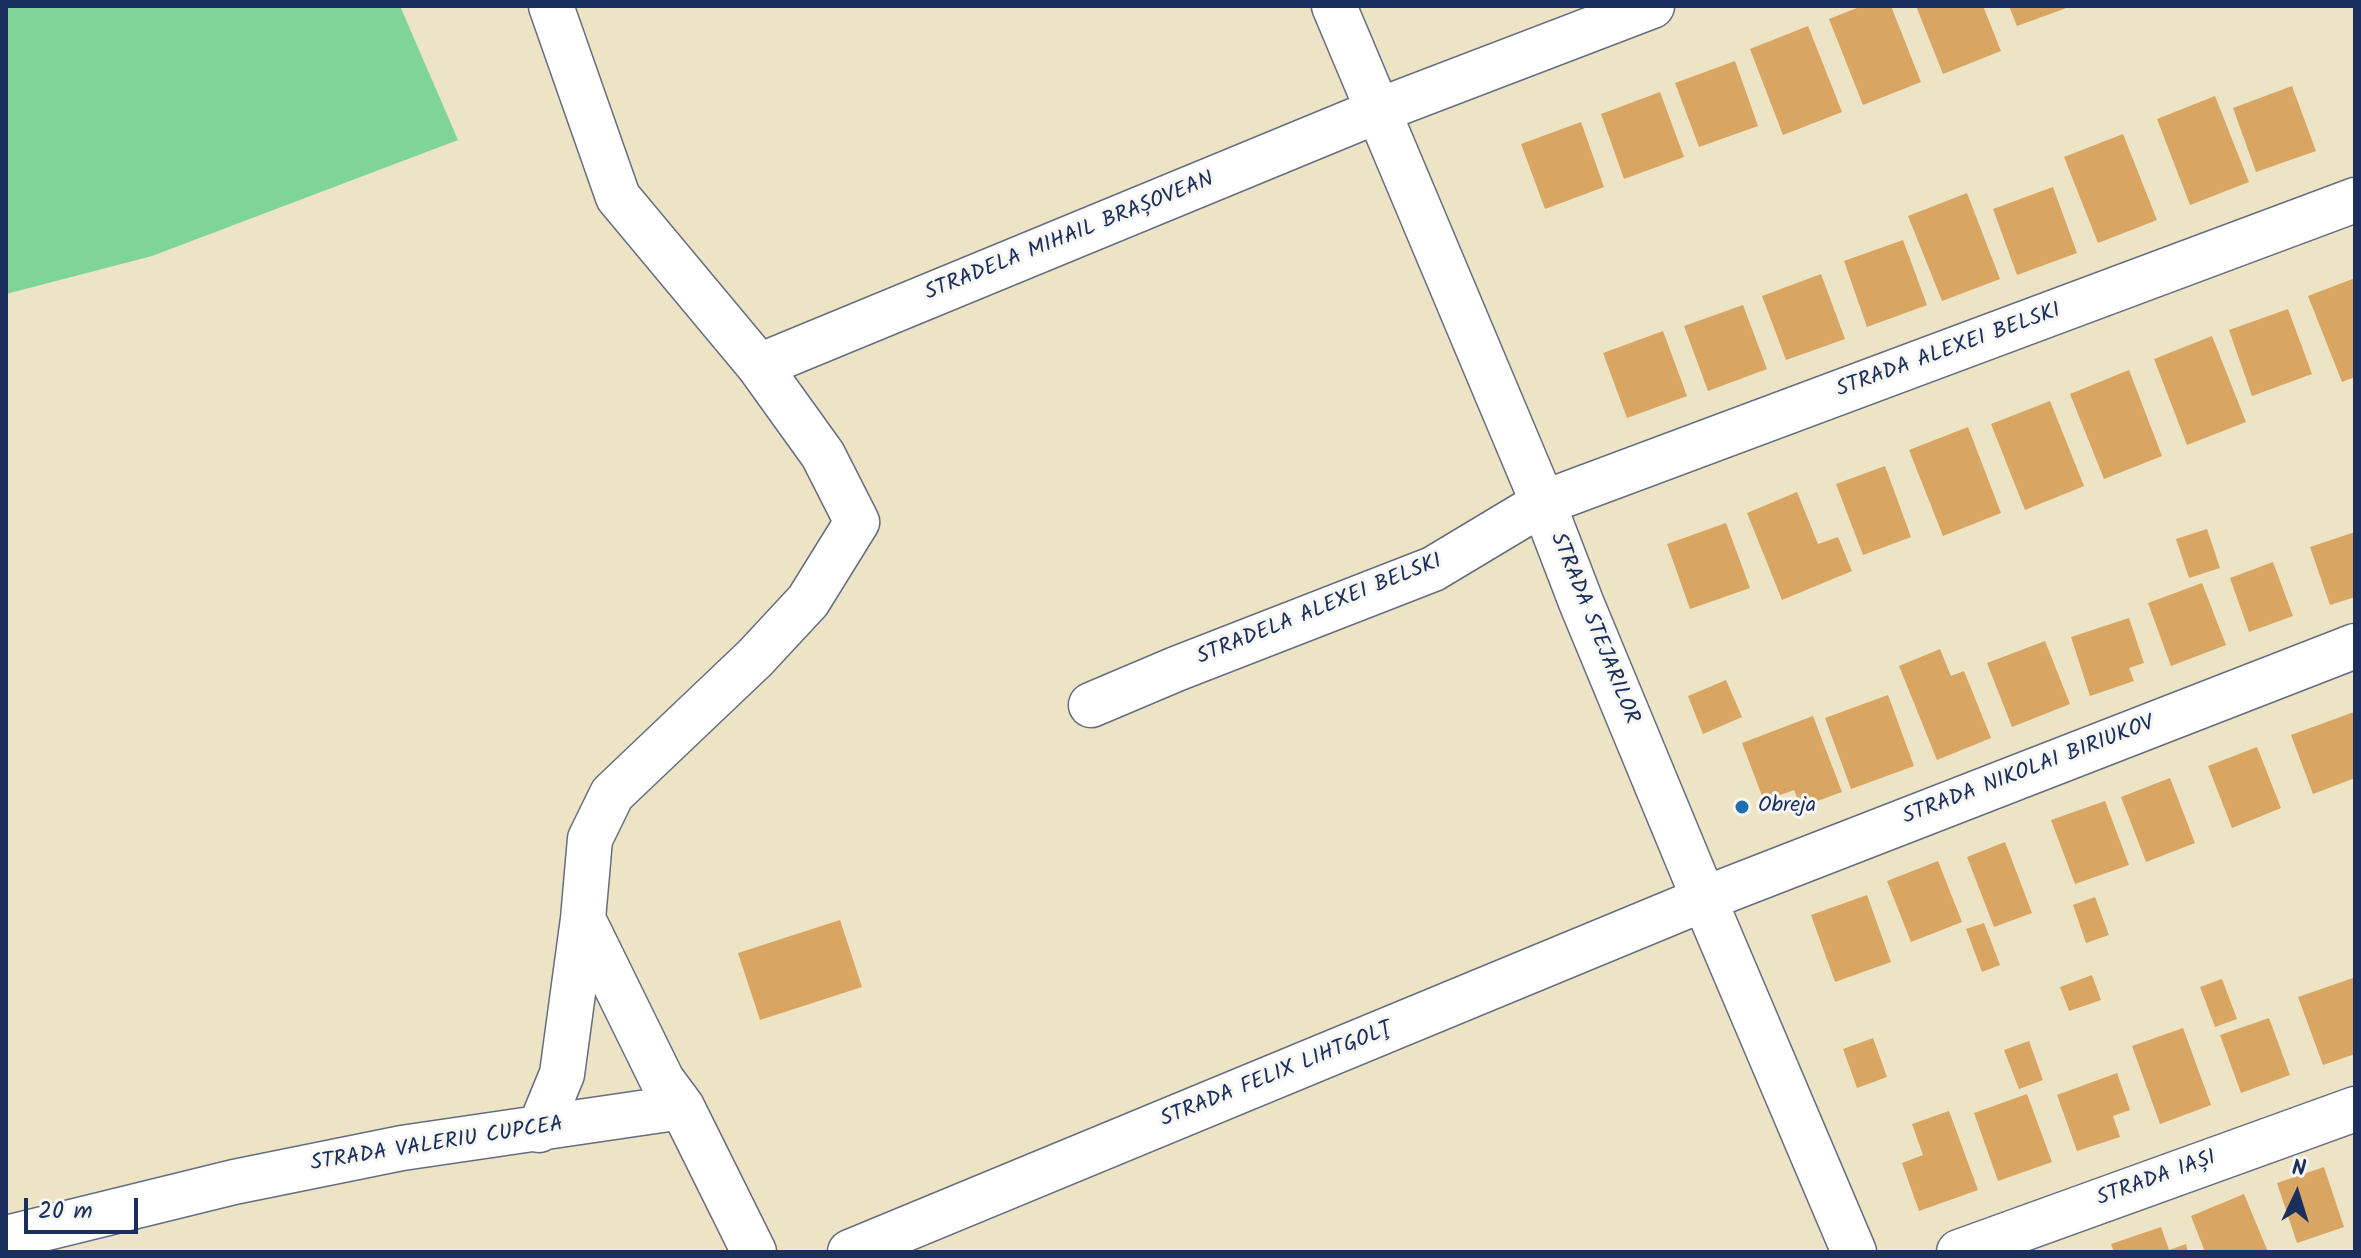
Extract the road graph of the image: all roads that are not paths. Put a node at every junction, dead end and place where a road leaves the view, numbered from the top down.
1 (551, 6) edge
2 (1334, 6) edge
3 (1652, 6) edge
4 (1380, 110) junction
5 (2355, 200) edge
6 (759, 366) junction
7 (1543, 503) junction
8 (2355, 646) edge
9 (1091, 705) dead end
10 (1704, 899) junction
11 (583, 919) junction
12 (682, 1107) junction
13 (2355, 1109) edge
14 (539, 1130) junction
15 (6, 1238) edge
16 (754, 1252) edge
17 (850, 1252) edge
18 (1854, 1252) edge
19 (1959, 1252) edge

1 - 6 street
2 - 4 street, STRADA STEJARILOR
3 - 4 street, STRADELA MIHAIL BRAȘOVEAN
4 - 6 street, STRADELA MIHAIL BRAȘOVEAN
4 - 7 street, STRADA STEJARILOR
5 - 7 street, STRADA ALEXEI BELSKI
6 - 11 street
7 - 9 street, STRADELA ALEXEI BELSKI
7 - 10 street, STRADA STEJARILOR
8 - 10 street, STRADA NIKOLAI BIRIUKOV
10 - 17 street, STRADA FELIX LIHTGOLŢ
10 - 18 street, STRADA STEJARILOR
11 - 12 street
11 - 14 street
12 - 14 street, STRADA VALERIU CUPCEA
12 - 16 street
13 - 19 street, STRADA IAȘI
14 - 15 street, STRADA VALERIU CUPCEA

